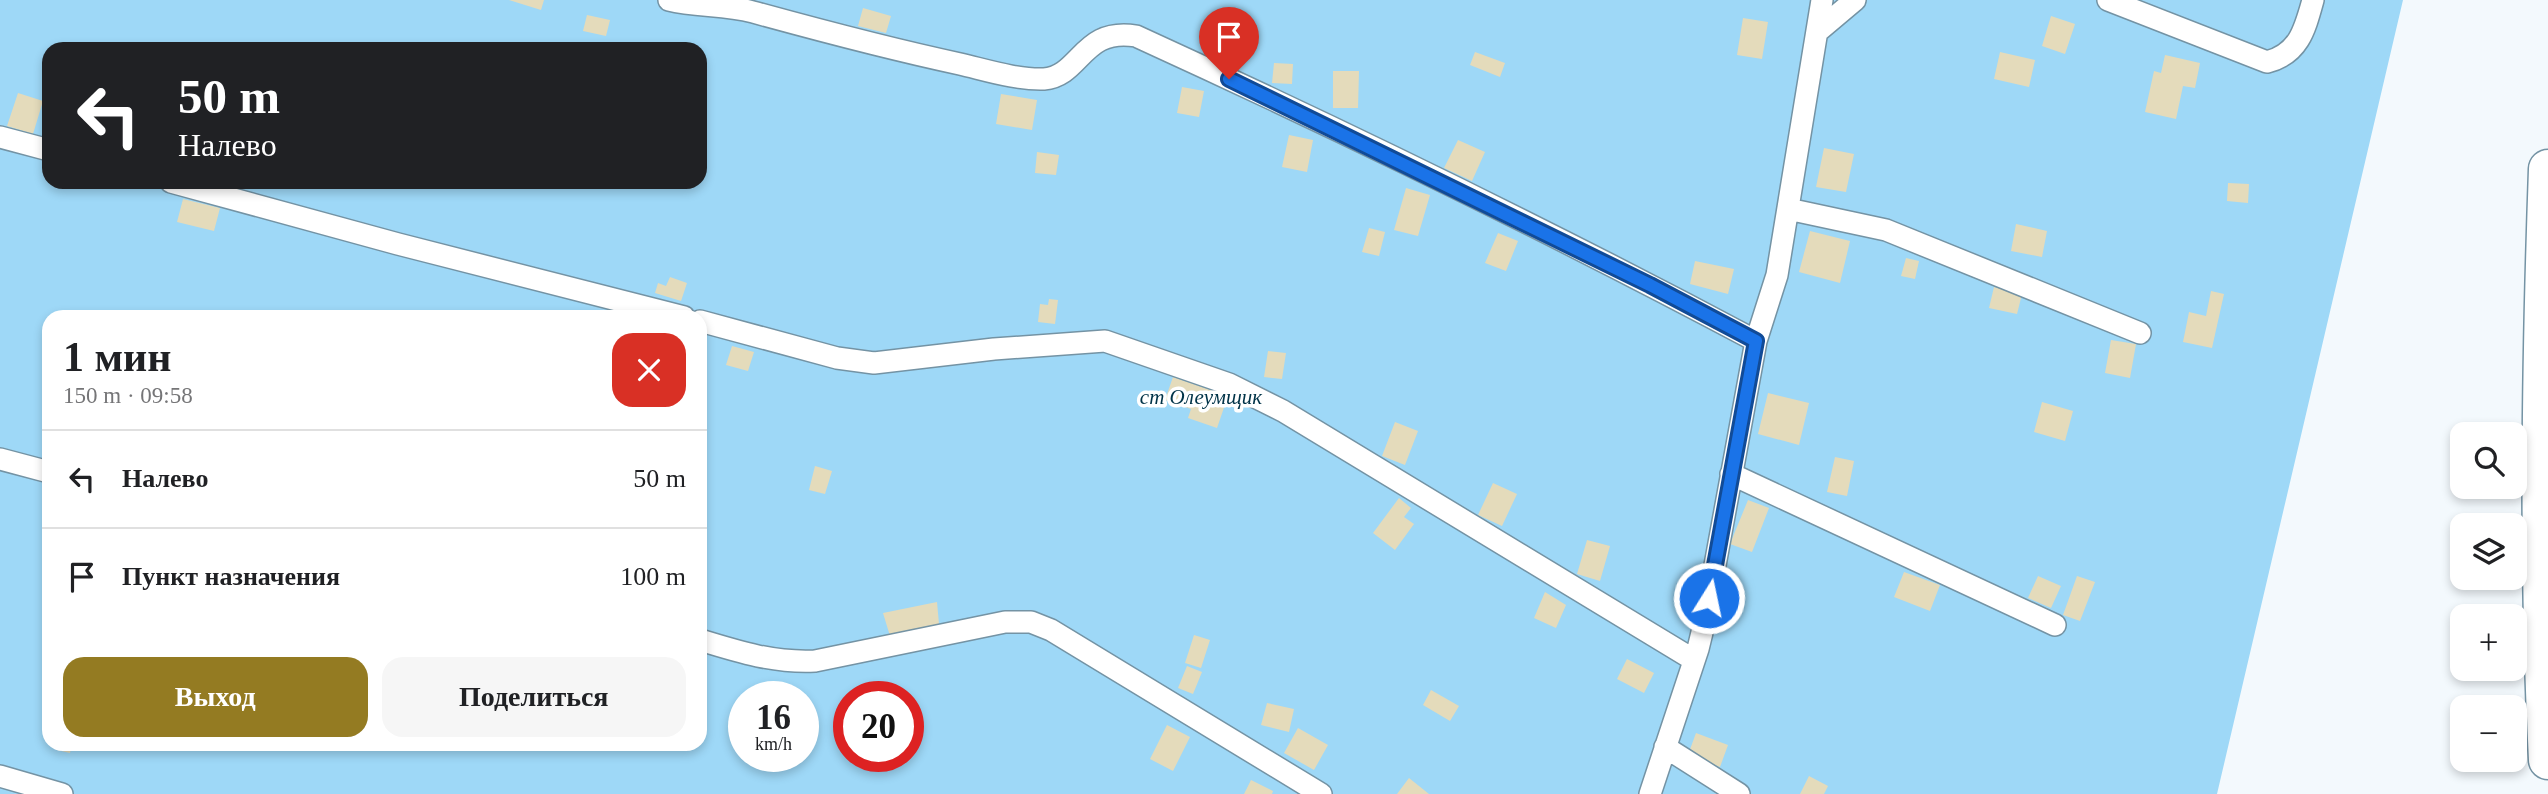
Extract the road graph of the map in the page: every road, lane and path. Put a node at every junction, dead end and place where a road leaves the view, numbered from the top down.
1 (669, 0) edge
2 (1822, 0) edge
3 (1855, 0) edge
4 (2108, 0) edge
5 (2313, 0) edge
6 (1817, 32) junction
7 (0, 138) edge
8 (42, 148) edge
9 (2548, 169) edge
10 (197, 189) edge
11 (1788, 209) junction
12 (657, 310) edge
13 (707, 323) edge
14 (2140, 333) dead end
15 (1756, 341) junction
16 (0, 459) edge
17 (42, 469) edge
18 (1731, 474) junction
19 (2055, 625) dead end
20 (707, 641) edge
21 (1694, 660) junction
22 (1665, 747) junction
23 (2548, 760) edge
24 (0, 776) edge
25 (62, 794) edge
26 (1321, 794) edge
27 (1650, 794) edge
28 (1739, 794) edge

1 - 15 lane
2 - 6 lane
3 - 6 lane
4 - 5 lane
6 - 11 lane
7 - 8 lane
9 - 23 main road
10 - 12 lane
11 - 14 lane
11 - 15 lane
13 - 21 lane
15 - 18 lane
16 - 17 lane
18 - 19 lane
18 - 21 lane
20 - 26 lane
21 - 22 lane
22 - 27 lane
22 - 28 lane
24 - 25 lane

